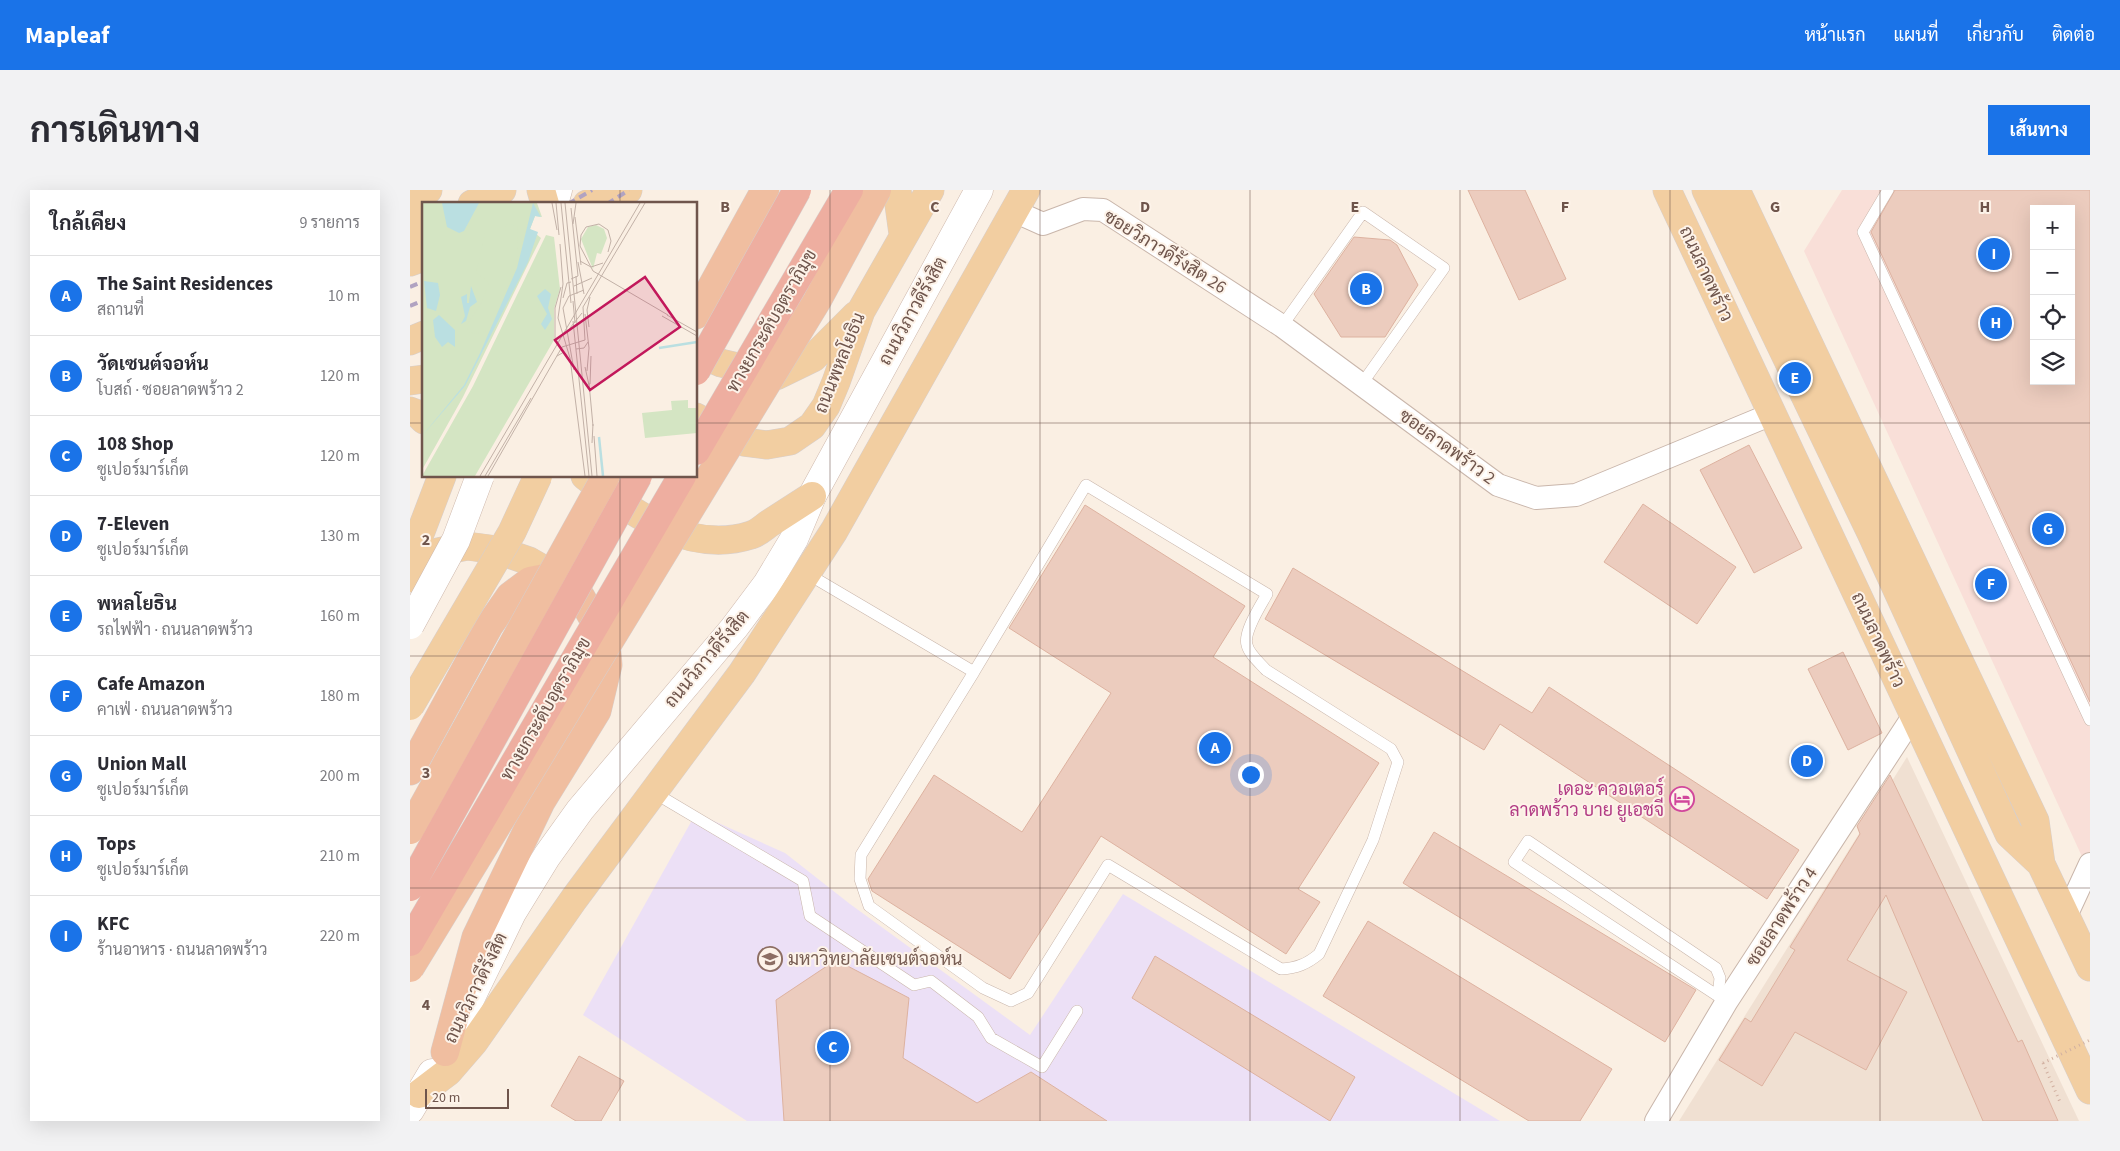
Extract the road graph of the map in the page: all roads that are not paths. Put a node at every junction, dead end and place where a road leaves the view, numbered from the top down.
1 (428, 190) edge
2 (502, 190) edge
3 (628, 190) edge
4 (766, 190) edge
5 (797, 190) edge
6 (849, 190) edge
7 (877, 190) edge
8 (897, 190) edge
9 (930, 190) edge
10 (979, 190) edge
11 (1667, 190) edge
12 (1706, 190) edge
13 (1736, 190) edge
14 (1888, 190) edge
15 (1020, 201) edge
16 (476, 202) edge
17 (593, 202) edge
18 (410, 206) edge
19 (422, 227) edge
20 (410, 233) edge
21 (903, 234) junction
22 (698, 311) edge
23 (860, 311) junction
24 (1282, 326) junction
25 (422, 336) edge
26 (410, 341) edge
27 (698, 353) edge
28 (698, 367) edge
29 (1360, 385) junction
30 (410, 411) edge
31 (1772, 414) junction
32 (422, 418) edge
33 (698, 418) edge
34 (698, 448) edge
35 (441, 478) edge
36 (479, 478) edge
37 (537, 478) edge
38 (588, 478) edge
39 (605, 478) edge
40 (637, 478) edge
41 (681, 478) edge
42 (812, 496) junction
43 (410, 560) edge
44 (806, 573) junction
45 (555, 576) junction
46 (410, 578) edge
47 (410, 625) edge
48 (974, 672) junction
49 (410, 706) edge
50 (1914, 715) junction
51 (2090, 720) edge
52 (410, 771) edge
53 (653, 792) junction
54 (410, 830) edge
55 (2041, 864) junction
56 (2090, 864) edge
57 (410, 887) edge
58 (2066, 916) junction
59 (410, 942) edge
60 (2090, 967) edge
61 (410, 968) edge
62 (1723, 999) junction
63 (1077, 1011) dead end
64 (445, 1052) junction
65 (2090, 1090) edge
66 (415, 1102) edge
67 (1656, 1121) edge

1 - 18 main road
2 - 16 main road
3 - 17 main road
4 - 22 highway
5 - 28 highway, bridge
6 - 34 highway, ทางยกระดับอุตราภิมุข, bridge
7 - 61 highway, bridge
8 - 21 main road
9 - 21 main road, ถนนพหลโยธิน
10 - 42 main road, ถนนวิภาวดีรังสิต
11 - 31 main road, ถนนลาดพร้าว
12 - 55 main road
13 - 55 main road
14 - 51 lane
15 - 24 street, ซอยวิภาวดีรังสิต 26
15 - 44 main road
19 - 20 main road
21 - 23 main road, ถนนพหลโยธิน
23 - 27 main road
23 - 33 main road, ถนนพหลโยธิน
24 - 29 street, ซอยลาดพร้าว 2
24 - 29 lane
25 - 26 main road
29 - 31 street, ซอยลาดพร้าว 2
30 - 32 main road
31 - 50 main road, ถนนลาดพร้าว
35 - 43 main road
36 - 47 main road, bridge
37 - 49 main road, bridge
38 - 42 main road
39 - 54 highway, bridge
40 - 57 highway, ทางยกระดับอุตราภิมุข, bridge
41 - 59 highway, ทางยกระดับอุตราภิมุข, bridge
42 - 64 main road, ถนนวิภาวดีรังสิต
44 - 48 lane
44 - 53 main road
45 - 46 main road
45 - 52 highway
45 - 64 highway
48 - 48 lane
50 - 62 street, ซอยลาดพร้าว 4
50 - 65 main road, ถนนลาดพร้าว
53 - 63 lane
53 - 66 main road
55 - 58 main road
56 - 58 street
58 - 60 main road
62 - 62 lane
62 - 67 street, ซอยลาดพร้าว 4
64 - 66 main road, ถนนวิภาวดีรังสิต

